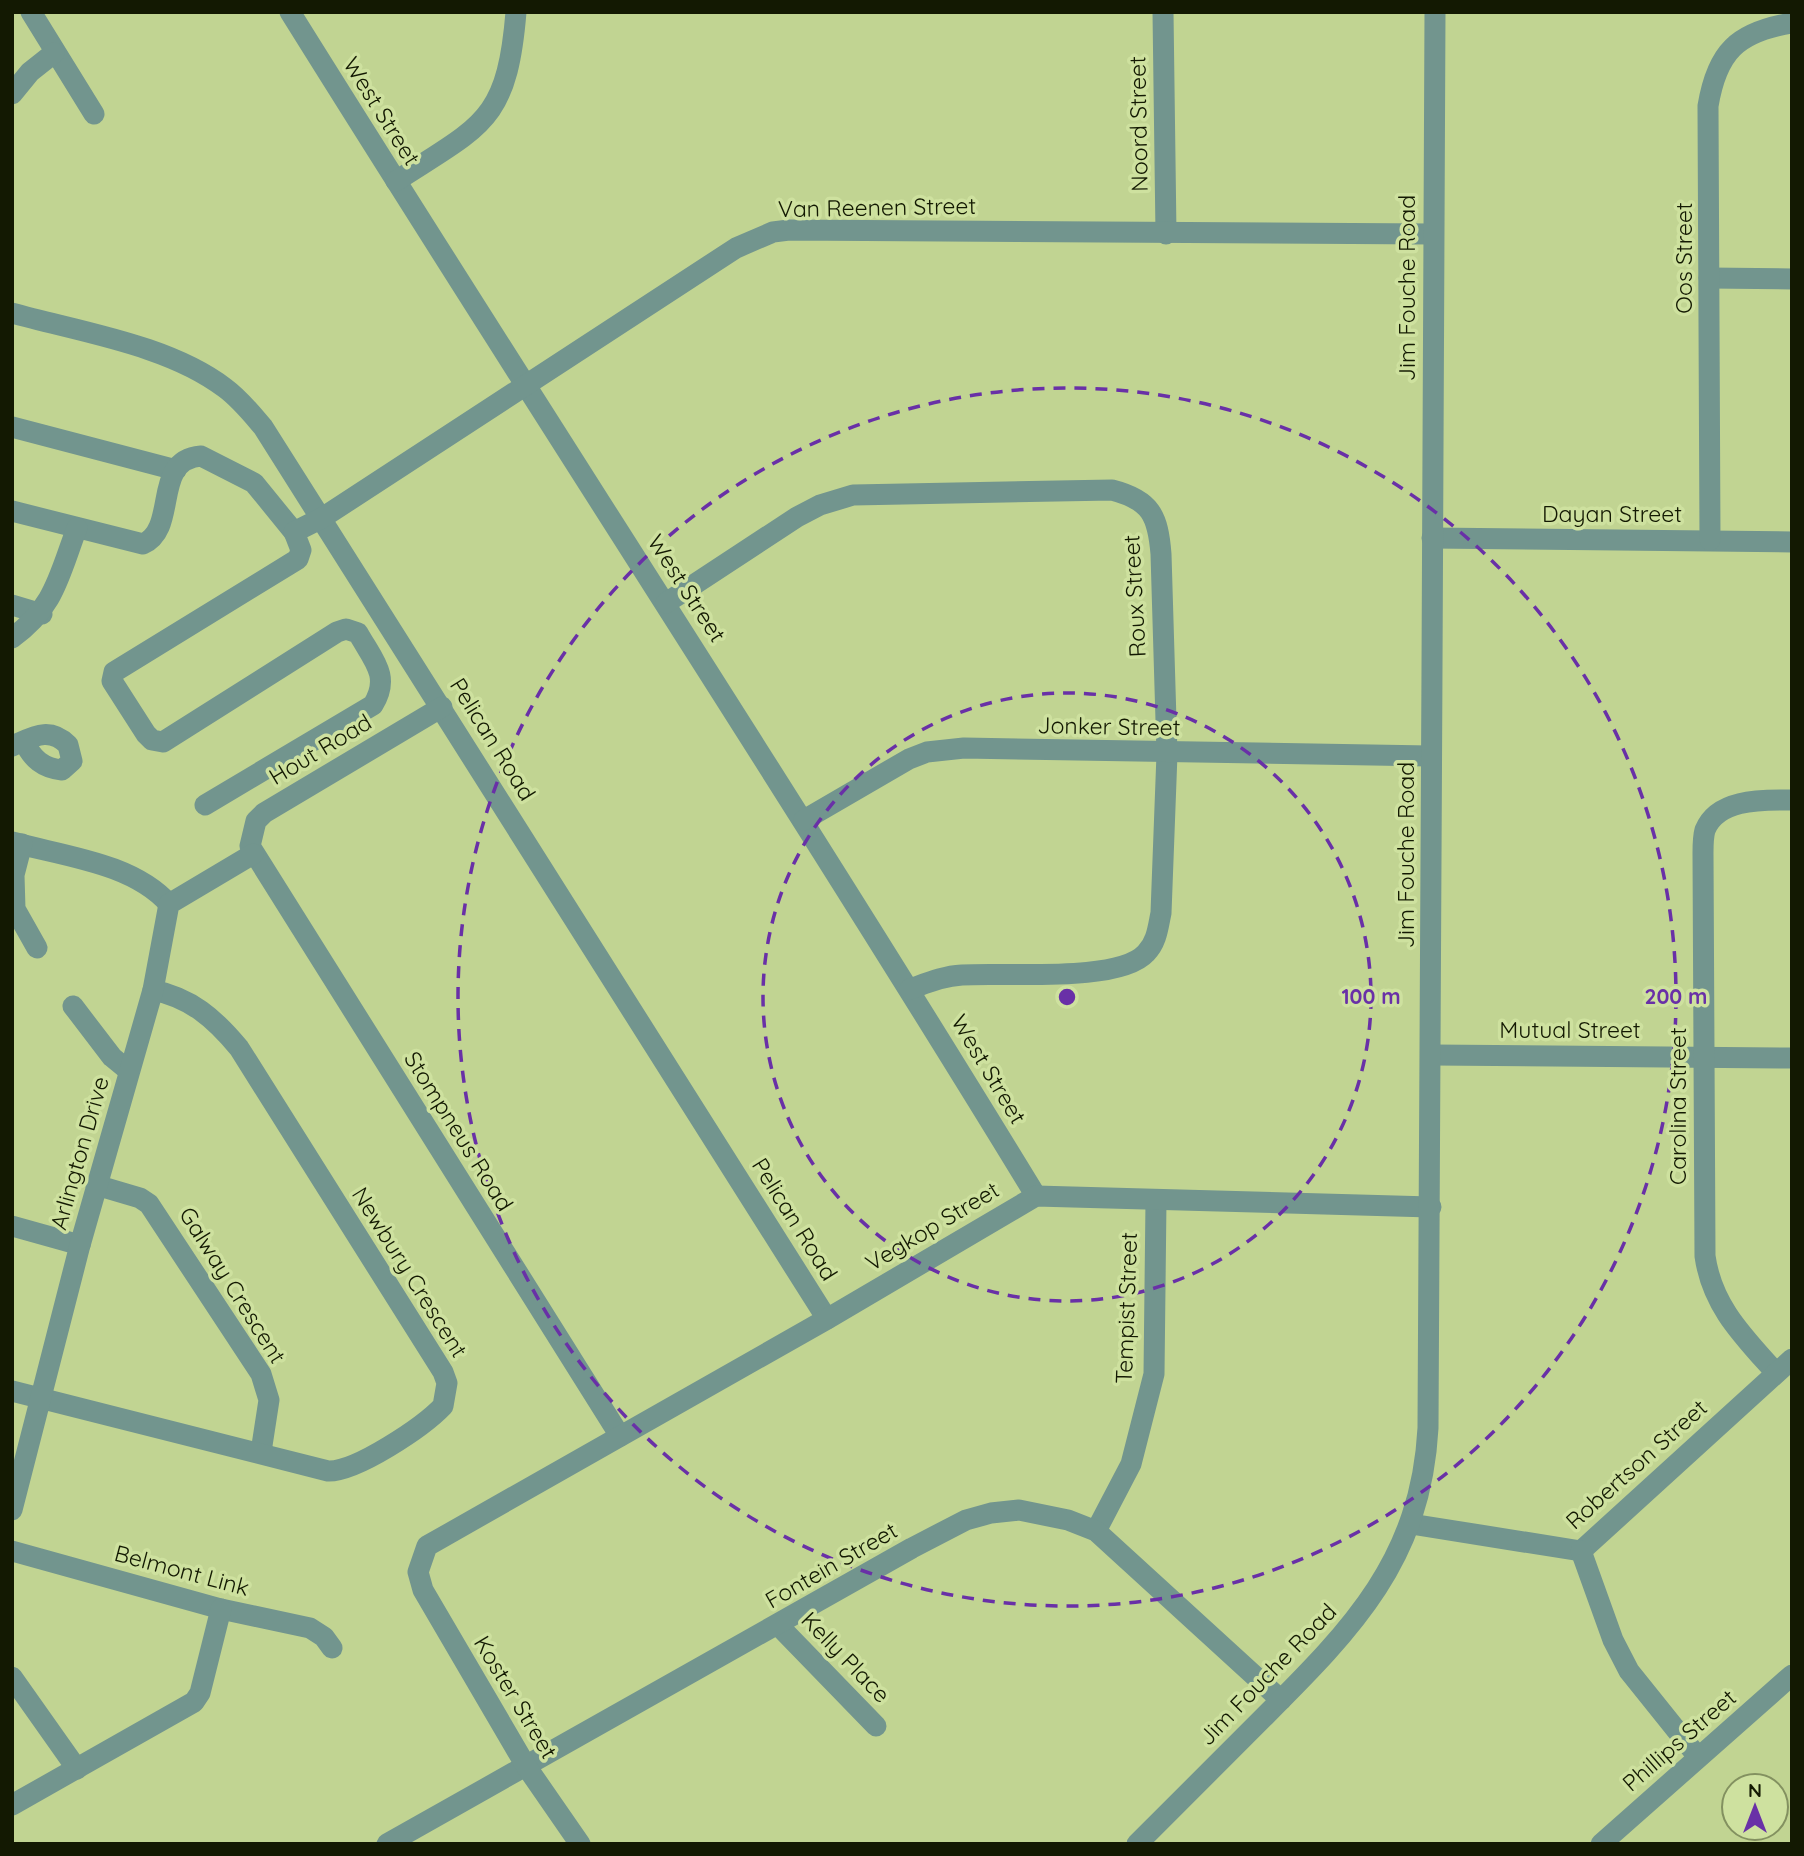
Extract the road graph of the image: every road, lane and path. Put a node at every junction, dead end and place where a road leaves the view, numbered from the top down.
1 (31, 12) edge
2 (290, 12) edge
3 (516, 12) edge
4 (1163, 12) edge
5 (1435, 12) edge
6 (1792, 23) edge
7 (54, 53) junction
8 (12, 94) edge
9 (94, 114) dead end
10 (396, 181) junction
11 (1166, 234) junction
12 (1433, 234) junction
13 (1709, 278) junction
14 (1792, 279) edge
15 (12, 313) edge
16 (524, 386) junction
17 (12, 426) edge
18 (176, 470) junction
19 (12, 511) edge
20 (322, 518) junction
21 (78, 527) junction
22 (294, 532) junction
23 (1432, 538) junction
24 (1710, 540) junction
25 (1792, 542) edge
26 (666, 603) junction
27 (12, 605) edge
28 (42, 614) junction
29 (12, 638) edge
30 (442, 707) junction
31 (1167, 754) junction
32 (1430, 756) junction
33 (1792, 800) edge
34 (205, 805) dead end
35 (804, 820) junction
36 (17, 843) edge
37 (253, 854) junction
38 (169, 904) junction
39 (37, 948) dead end
40 (910, 989) junction
41 (152, 990) junction
42 (73, 1006) dead end
43 (1433, 1055) junction
44 (1703, 1055) junction
45 (1792, 1058) edge
46 (129, 1071) junction
47 (96, 1185) junction
48 (1036, 1196) junction
49 (1156, 1201) junction
50 (1431, 1207) junction
51 (12, 1226) edge
52 (80, 1245) junction
53 (827, 1319) junction
54 (1784, 1366) edge
55 (12, 1391) edge
56 (41, 1399) junction
57 (620, 1436) junction
58 (261, 1452) junction
59 (12, 1510) edge
60 (1411, 1524) junction
61 (1096, 1531) junction
62 (12, 1551) edge
63 (1581, 1551) junction
64 (418, 1572) joint
65 (221, 1609) junction
66 (778, 1625) junction
67 (331, 1648) dead end
68 (1792, 1675) edge
69 (12, 1677) edge
70 (1281, 1700) junction
71 (876, 1726) dead end
72 (1698, 1757) junction
73 (526, 1766) junction
74 (76, 1769) junction
75 (12, 1805) edge
76 (387, 1844) edge
77 (580, 1844) edge
78 (1137, 1844) edge
79 (1601, 1844) edge

1 - 7 street
2 - 10 street, West Street
3 - 10 street
4 - 11 street, Noord Street
5 - 12 street, Jim Fouche Road
6 - 13 street, Oos Street
7 - 8 street
7 - 9 street
10 - 16 street, West Street
11 - 12 street, Van Reenen Street
11 - 16 street, Van Reenen Street
12 - 23 street, Jim Fouche Road
13 - 14 street
13 - 24 street, Oos Street
15 - 20 street, Pelican Road
16 - 20 street, Van Reenen Street
16 - 26 street, West Street
17 - 18 street
18 - 21 street
18 - 22 street
19 - 21 street
20 - 22 street, Van Reenen Street
20 - 30 street, Pelican Road
21 - 28 street
22 - 34 street
23 - 24 street, Dayan Street
23 - 32 street, Jim Fouche Road
24 - 25 street, Dayan Street
26 - 31 street, Roux Street
26 - 35 street, West Street
27 - 28 street
28 - 29 street
30 - 37 street, Hout Road
30 - 53 street, Pelican Road
31 - 32 street, Jonker Street
31 - 35 street, Jonker Street
31 - 40 street, Roux Street
32 - 43 street, Jim Fouche Road
33 - 44 street, Carolina Street
35 - 40 street, West Street
36 - 38 street
36 - 39 street
37 - 38 street
37 - 57 street, Stompneus Road
38 - 41 street, Arlington Drive
40 - 48 street, West Street
41 - 46 street, Arlington Drive
41 - 58 street, Newbury Crescent
42 - 46 street
43 - 44 street, Mutual Street
43 - 50 street, Jim Fouche Road
44 - 45 street, Mutual Street
44 - 54 street, Carolina Street
46 - 47 street, Arlington Drive
47 - 52 street, Arlington Drive
47 - 58 street, Galway Crescent
48 - 49 street, Vegkop Street
48 - 53 street, Vegkop Street
49 - 50 street, Vegkop Street
49 - 61 street, Tempist Street
50 - 60 street, Jim Fouche Road
51 - 52 street
52 - 56 street, Arlington Drive
53 - 57 street, Vegkop Street
54 - 63 street, Robertson Street
55 - 56 street, Newbury Crescent
56 - 58 street, Newbury Crescent
56 - 59 street, Arlington Drive
57 - 64 street, Vegkop Street
60 - 63 street, Robertson Street
60 - 70 street, Jim Fouche Road
61 - 66 street, Fontein Street
61 - 70 street, Fontein Street
62 - 65 street, Belmont Link
63 - 72 street
64 - 73 street, Koster Street
65 - 67 street, Belmont Link
65 - 74 street
66 - 71 street, Kelly Place
66 - 73 street, Fontein Street
68 - 72 street, Phillips Street
69 - 74 street
70 - 78 street, Jim Fouche Road
72 - 79 street, Phillips Street
73 - 76 street, Fontein Street
73 - 77 street, Koster Street
74 - 75 street

